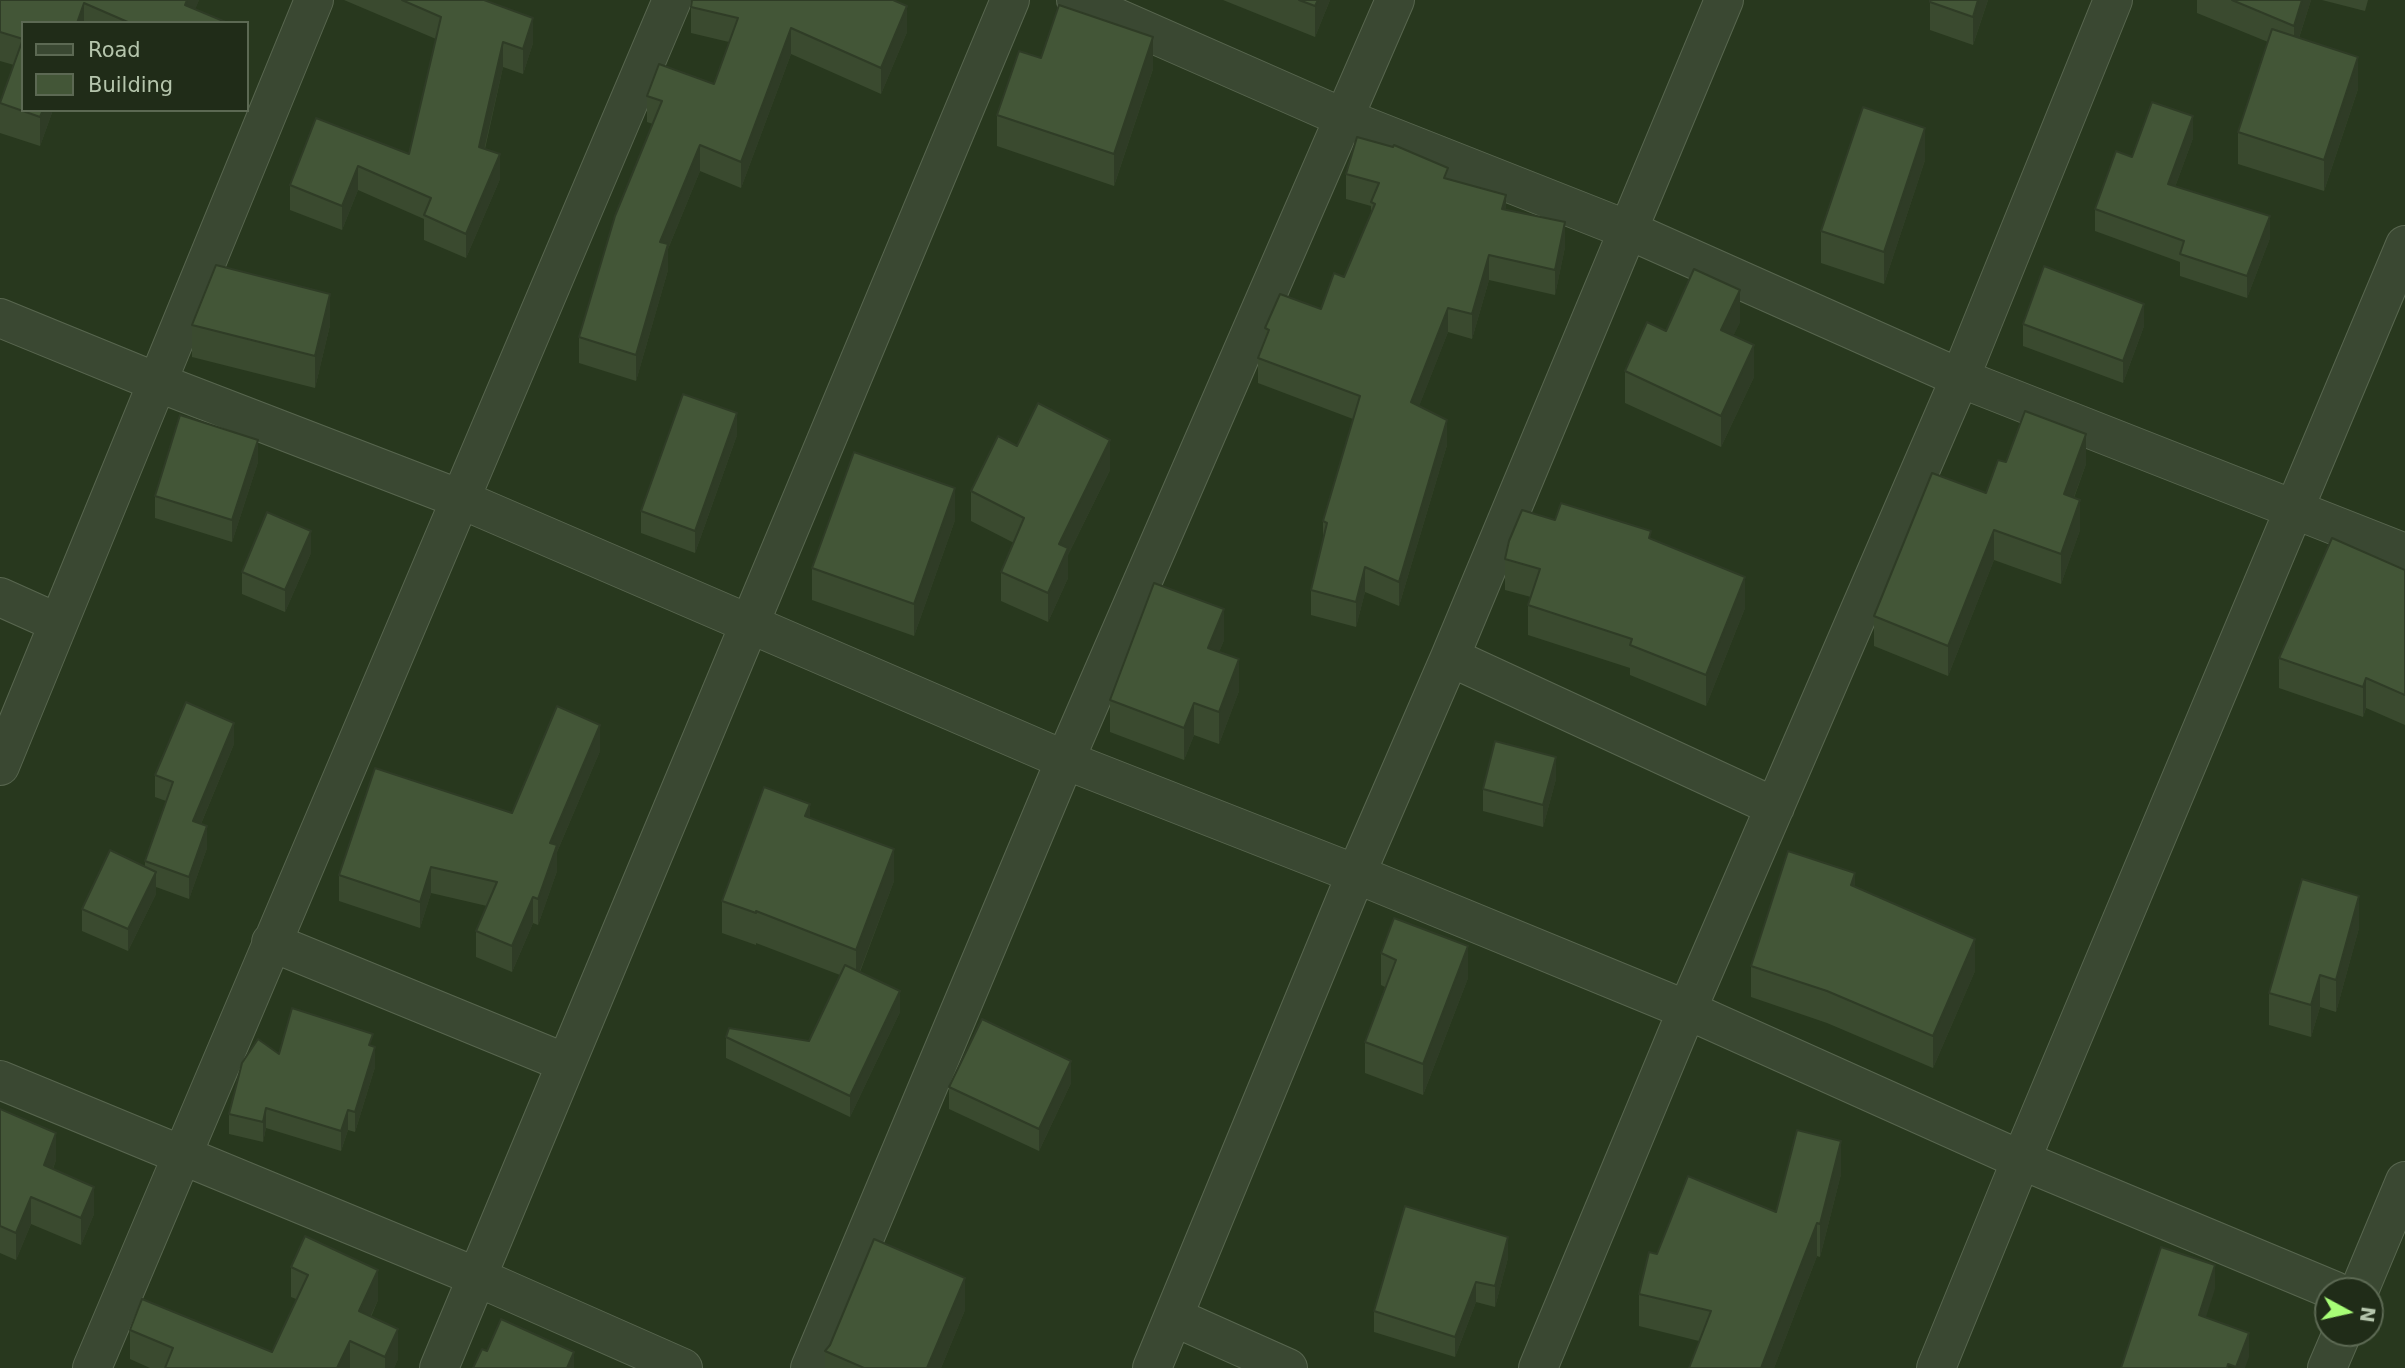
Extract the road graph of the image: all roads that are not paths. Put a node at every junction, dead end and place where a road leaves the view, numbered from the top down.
1 (314, 0) edge
2 (672, 0) edge
3 (1010, 0) edge
4 (1076, 0) edge
5 (1395, 0) edge
6 (1724, 0) edge
7 (2113, 0) edge
8 (1344, 118) junction
9 (1628, 230) junction
10 (2405, 245) edge
11 (0, 318) edge
12 (1960, 378) junction
13 (159, 383) junction
14 (460, 499) junction
15 (2294, 509) junction
16 (2405, 552) edge
17 (0, 597) edge
18 (58, 623) junction
19 (749, 624) junction
20 (1450, 657) junction
21 (1065, 760) junction
22 (0, 766) edge
23 (1776, 807) junction
24 (1356, 874) junction
25 (271, 942) junction
26 (1687, 1010) junction
27 (566, 1063) junction
28 (0, 1080) edge
29 (182, 1154) junction
30 (2021, 1160) junction
31 (2405, 1181) edge
32 (477, 1277) junction
33 (2365, 1277) edge
34 (2314, 1282) edge
35 (1174, 1317) junction
36 (2336, 1347) edge
37 (92, 1368) edge
38 (439, 1368) edge
39 (683, 1368) edge
40 (810, 1368) edge
41 (1152, 1368) edge
42 (1288, 1368) edge
43 (1538, 1368) edge
44 (1936, 1368) edge
45 (2327, 1368) edge

1 - 13 street
2 - 14 street
3 - 19 street
4 - 8 street
5 - 8 street
6 - 9 street
7 - 12 street
8 - 9 street
8 - 21 street
9 - 12 street
9 - 20 street
10 - 15 street
11 - 13 street
12 - 15 street
12 - 23 street
13 - 14 street
13 - 18 street
14 - 19 street
14 - 25 street
15 - 16 street
15 - 30 street
17 - 18 street
18 - 22 street
19 - 21 street
19 - 27 street
20 - 23 street
20 - 24 street
21 - 24 street
21 - 40 street
23 - 26 street
24 - 26 street
24 - 35 street
25 - 27 street
25 - 29 street
26 - 30 street
26 - 43 street
27 - 32 street
28 - 29 street
29 - 32 street
29 - 37 street
30 - 34 street
30 - 44 street
31 - 33 street
32 - 38 street
32 - 39 street
35 - 41 street
35 - 42 street
36 - 45 street

